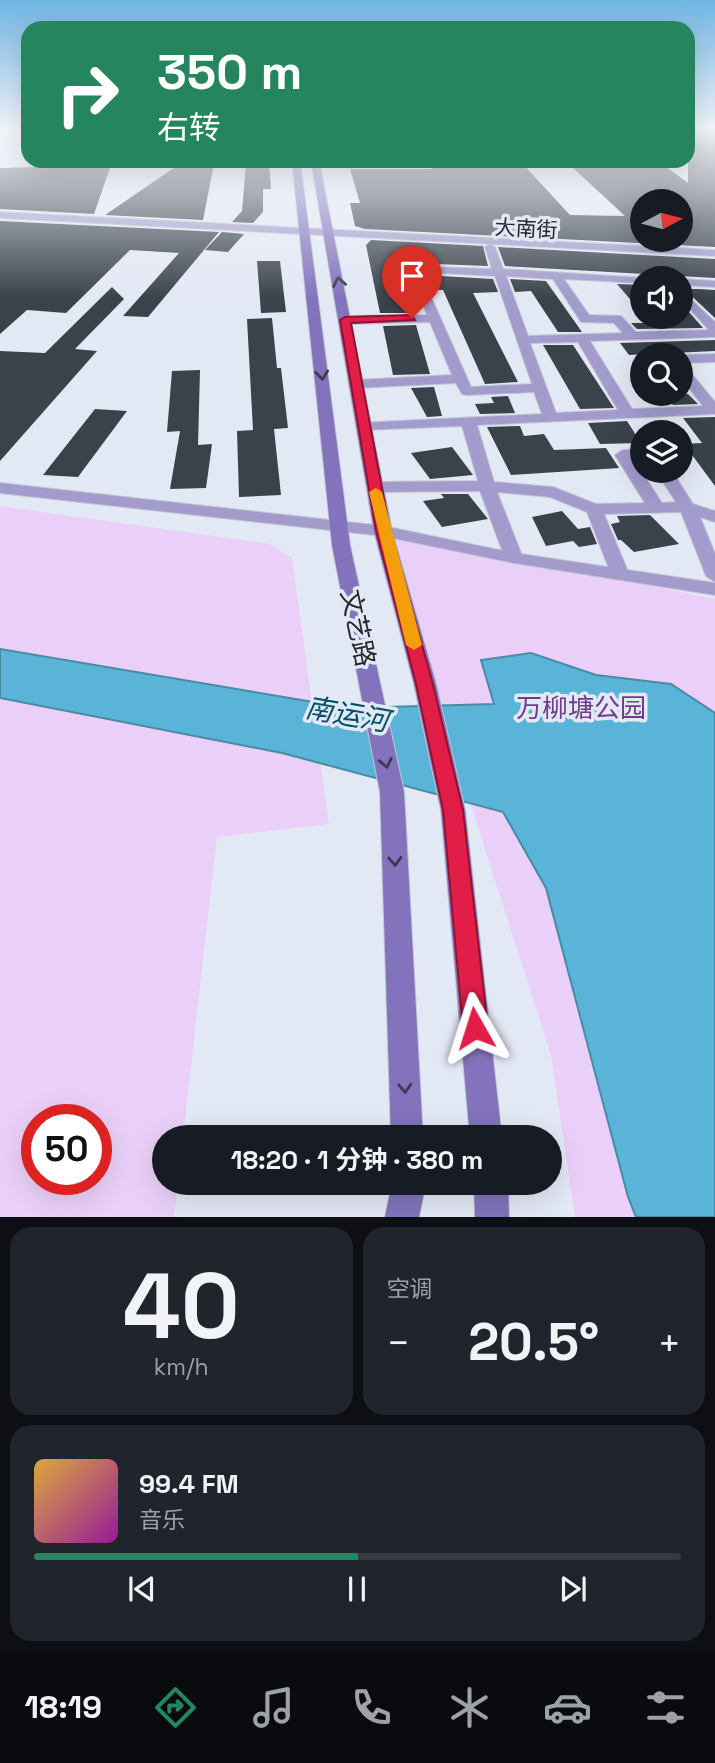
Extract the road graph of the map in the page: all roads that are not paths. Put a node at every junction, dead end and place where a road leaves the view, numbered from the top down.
1 (299, 186) edge
2 (320, 186) edge
3 (0, 215) edge
4 (0, 221) edge
5 (306, 233) junction
6 (330, 234) junction
7 (490, 247) junction
8 (715, 253) edge
9 (715, 259) edge
10 (499, 272) junction
11 (556, 275) junction
12 (630, 279) edge
13 (693, 283) edge
14 (715, 284) edge
15 (693, 306) edge
16 (434, 318) junction
17 (345, 320) junction
18 (715, 331) edge
19 (699, 334) junction
20 (633, 336) junction
21 (582, 338) junction
22 (523, 340) junction
23 (715, 350) edge
24 (715, 358) edge
25 (693, 359) edge
26 (460, 379) junction
27 (356, 384) junction
28 (693, 385) edge
29 (540, 388) junction
30 (714, 410) edge
31 (628, 414) junction
32 (550, 417) junction
33 (468, 421) junction
34 (363, 426) junction
35 (641, 483) edge
36 (672, 483) edge
37 (487, 486) junction
38 (375, 487) junction
39 (0, 488) edge
40 (687, 507) junction
41 (657, 508) junction
42 (594, 509) junction
43 (715, 517) edge
44 (339, 525) junction
45 (383, 531) junction
46 (514, 558) junction
47 (620, 574) junction
48 (715, 576) edge
49 (715, 589) edge
50 (406, 1125) edge
51 (485, 1125) edge
52 (407, 1195) edge
53 (491, 1195) edge
54 (402, 1217) edge
55 (492, 1217) edge

1 - 5 main road, 文艺路
2 - 6 main road, 文艺路
3 - 5 street, 大南街
4 - 5 street, 大南街
5 - 6 street, 大南街
5 -> 44 main road, 文艺路
6 - 7 street, 大南街
6 - 8 street, 大南街
17 -> 6 main road, 文艺路
7 - 9 street, 大南街
7 - 10 street
10 - 11 street
10 - 16 street
10 - 22 street
11 - 12 street
11 - 20 street
13 - 14 street
15 - 18 street
16 - 17 street
16 - 26 street
17 - 27 main road, 文艺路
18 - 19 street
19 - 20 street
19 - 23 street
20 - 21 street
21 - 22 street
21 - 31 street
22 - 29 street
24 - 25 street
26 - 27 street
26 - 29 street
27 - 34 main road, 文艺路
28 - 30 street
29 - 32 street
30 - 31 street
31 - 32 street
32 - 33 street
33 - 34 street
33 - 37 street
34 - 38 main road, 文艺路
35 - 41 street
36 - 40 street
37 - 38 street
37 - 42 street
37 - 46 street
38 - 45 main road, 文艺路
39 - 44 street
40 - 41 street
40 - 43 street
40 - 48 street
41 - 42 street
42 - 47 street
44 - 45 street
44 -> 50 main road, 文艺路
45 - 46 street
45 - 51 main road, 文艺路
46 - 47 street
47 - 49 street
52 - 54 main road
53 - 55 main road

